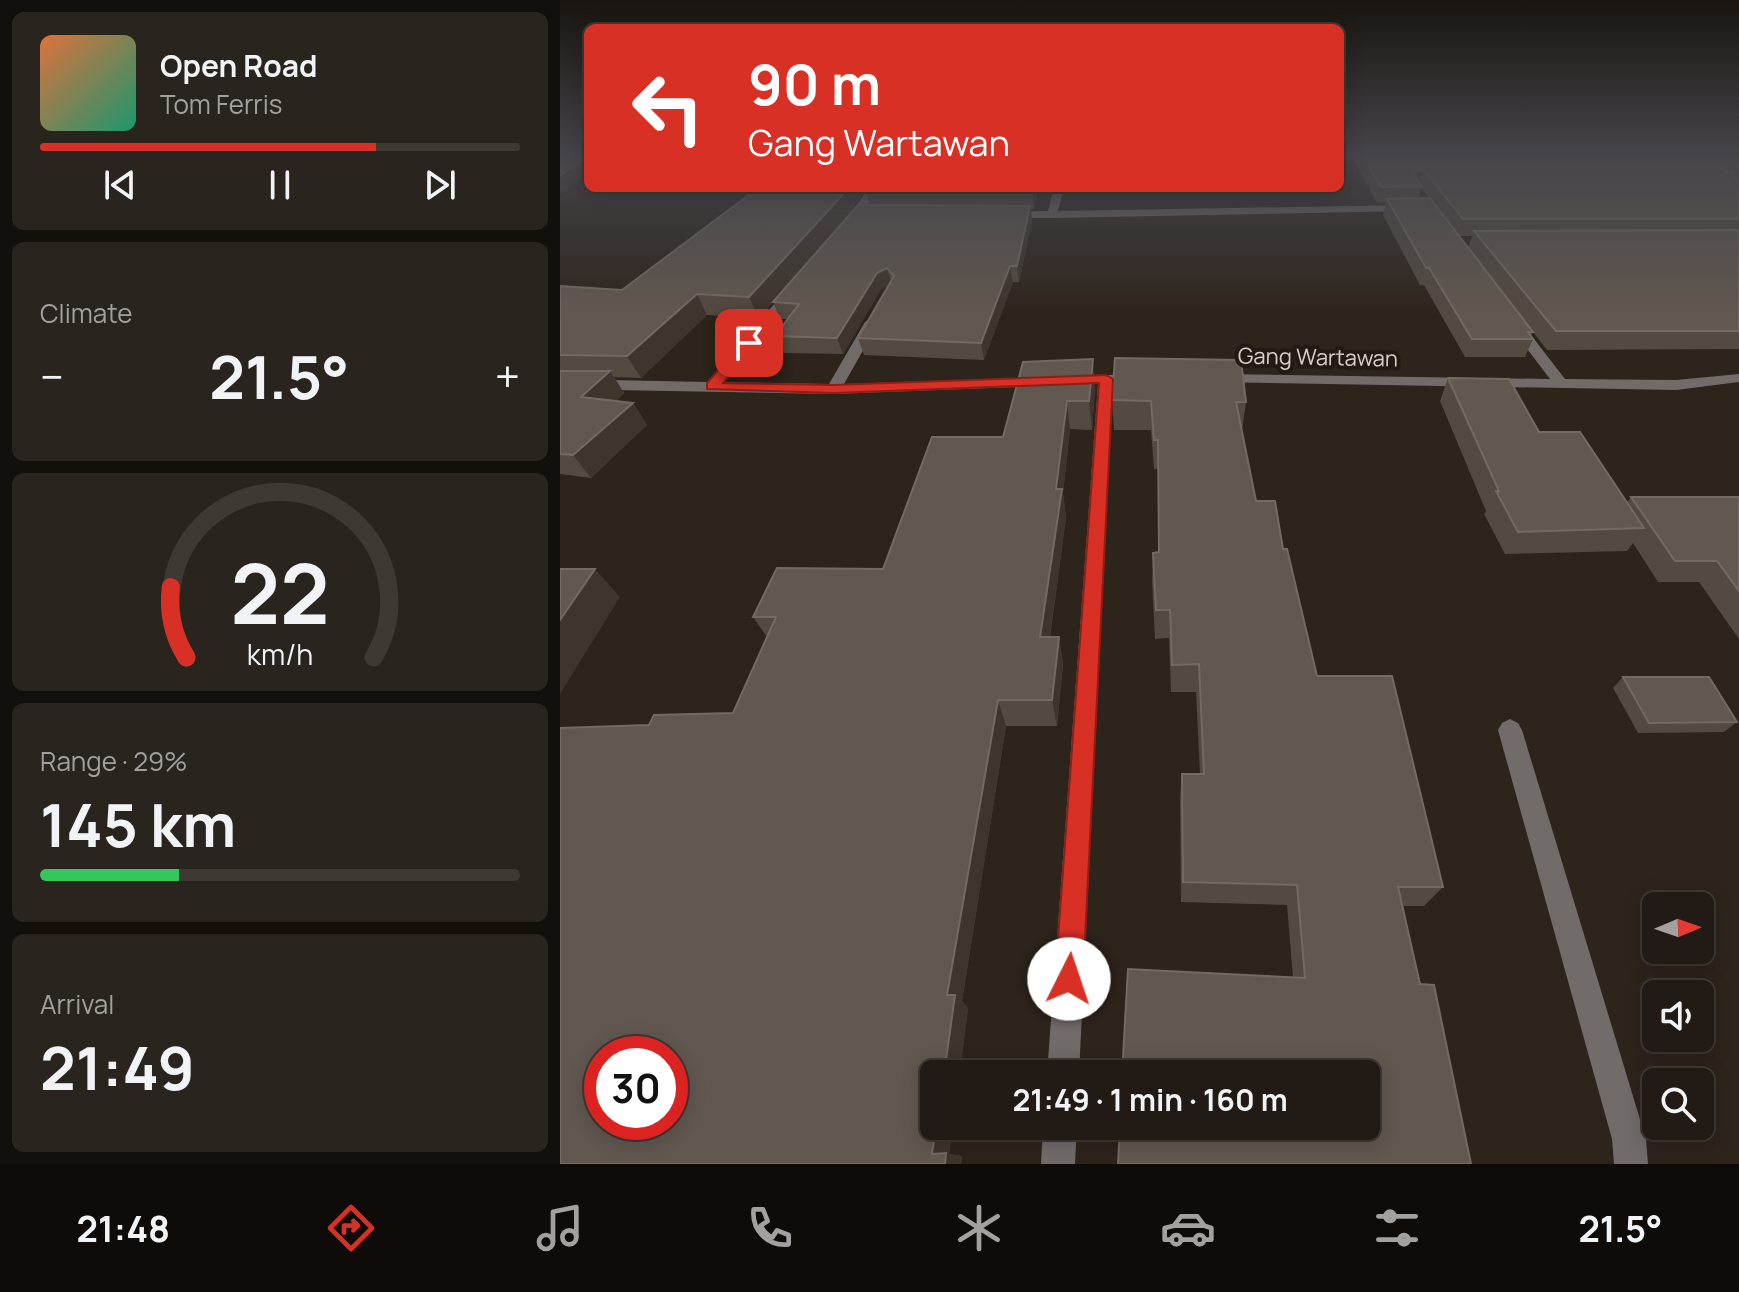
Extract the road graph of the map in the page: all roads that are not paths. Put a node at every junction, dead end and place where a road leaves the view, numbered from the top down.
1 (861, 208) edge
2 (1054, 208) edge
3 (1412, 208) edge
4 (858, 214) junction
5 (873, 214) edge
6 (992, 215) edge
7 (1052, 215) junction
8 (839, 237) edge
9 (800, 283) edge
10 (883, 303) edge
11 (1511, 319) edge
12 (1154, 378) edge
13 (1201, 378) edge
14 (1739, 378) edge
15 (1106, 379) junction
16 (1560, 382) junction
17 (560, 384) edge
18 (712, 386) junction
19 (834, 389) junction
20 (1510, 730) dead end
21 (1064, 1060) edge
22 (1059, 1140) edge
23 (1058, 1164) edge
24 (1631, 1164) edge

1 - 4 street
2 - 7 street
3 - 7 street
4 - 5 street
4 - 8 street
6 - 7 street
9 - 18 street
10 - 19 street
11 - 16 street
12 - 15 street
13 - 16 street, Gang Wartawan
14 - 16 street, Gang Wartawan
15 - 19 street
15 - 21 street
17 - 18 street
18 - 19 street
20 - 24 street
22 - 23 street

